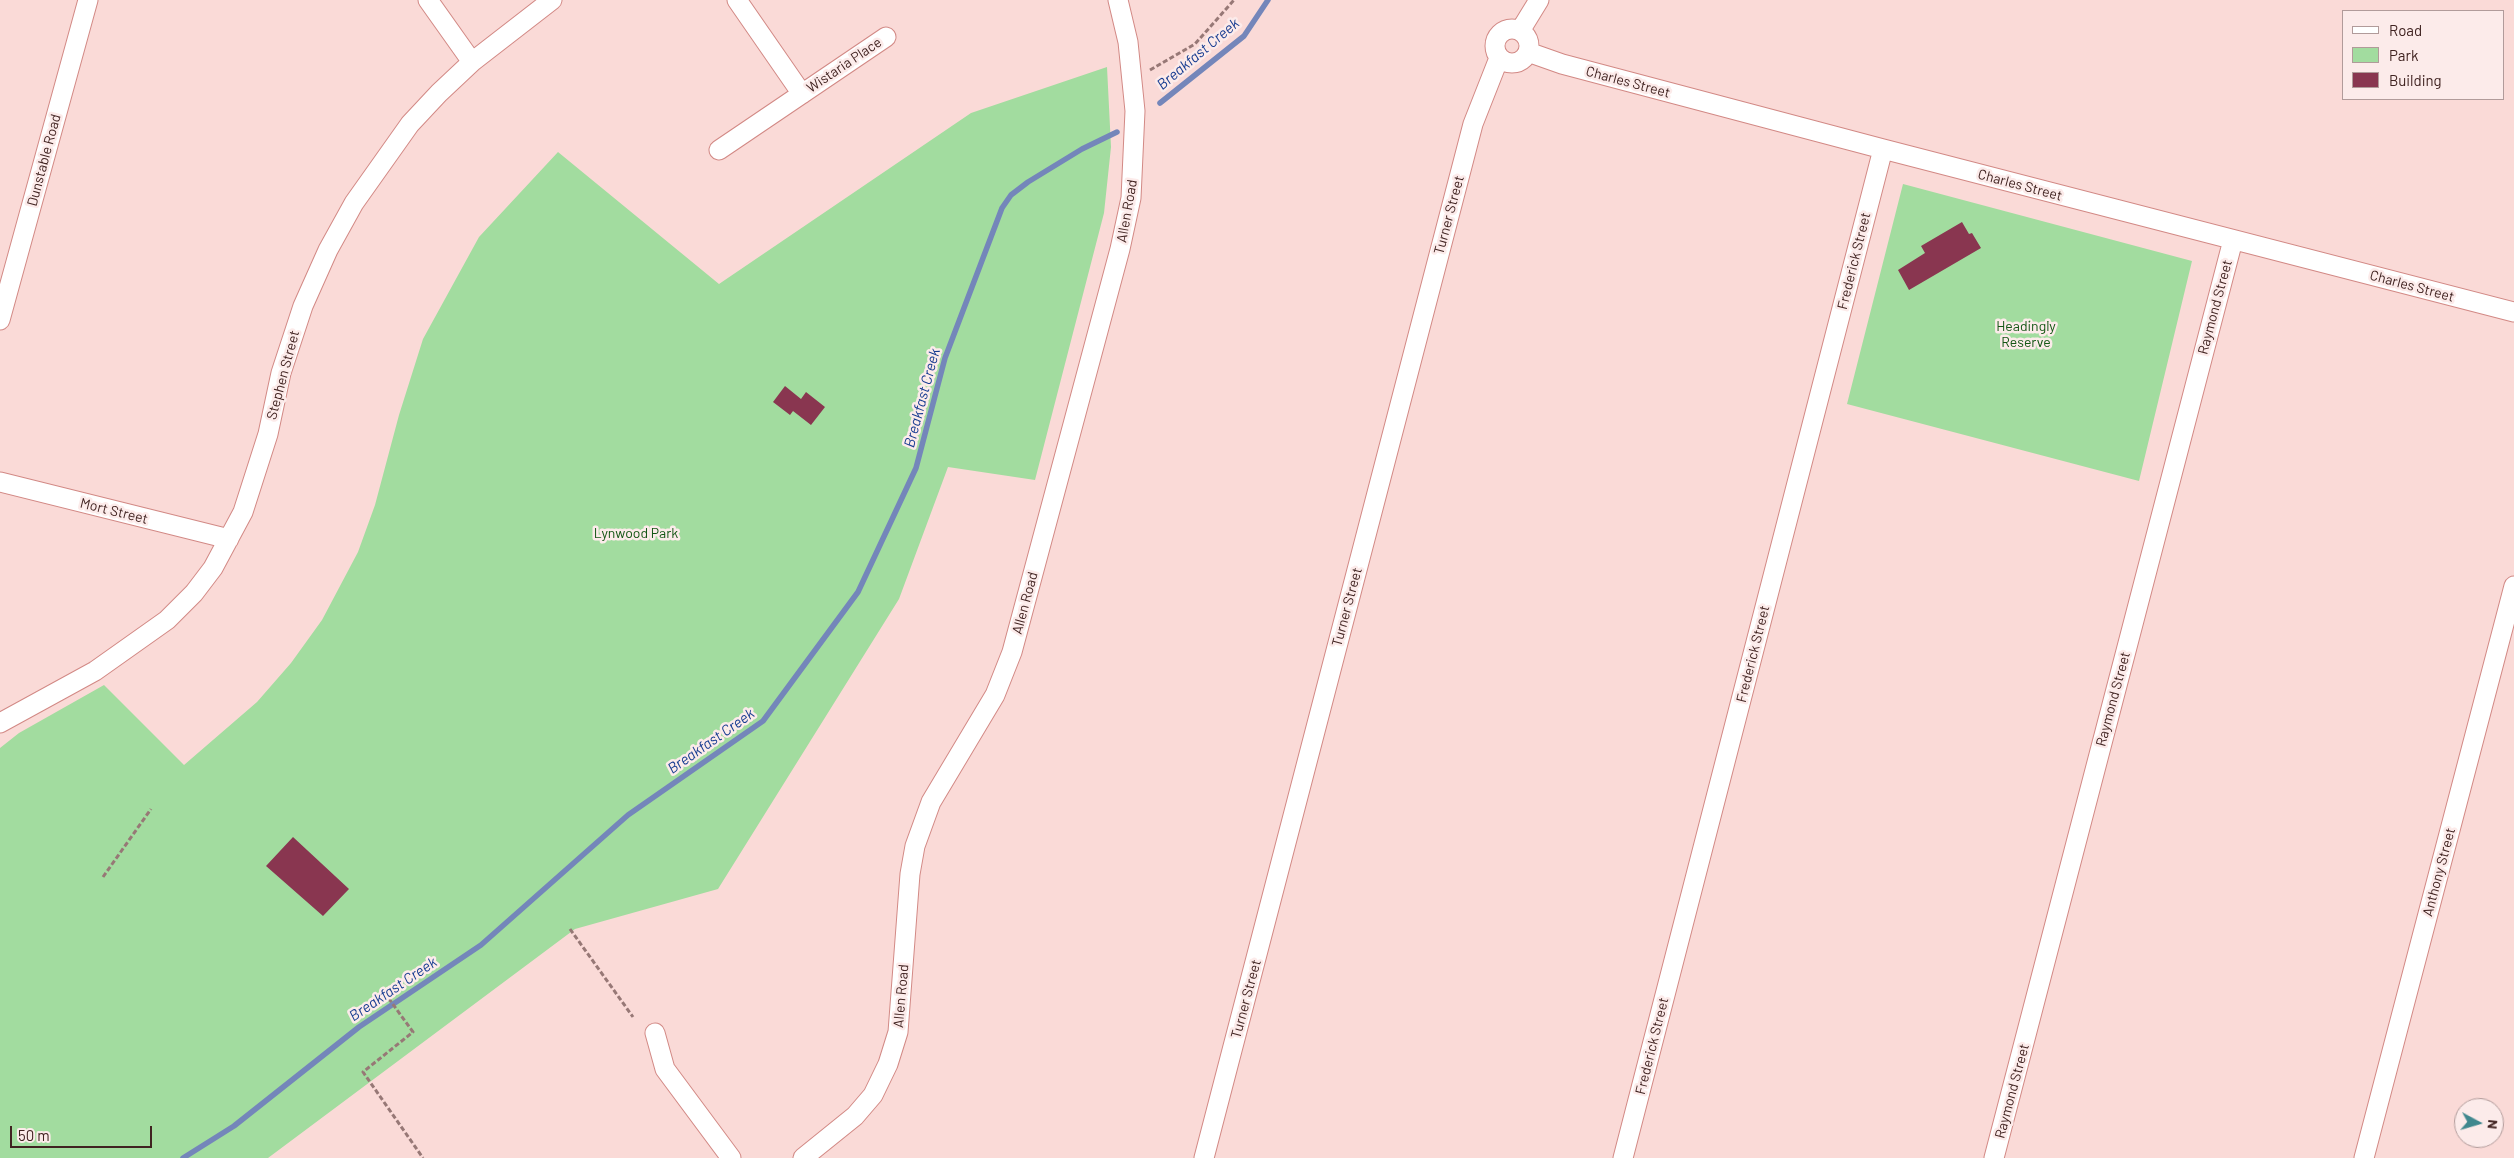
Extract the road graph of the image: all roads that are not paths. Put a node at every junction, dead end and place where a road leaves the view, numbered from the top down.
1 (88, 0) edge
2 (428, 0) edge
3 (552, 0) edge
4 (737, 0) edge
5 (1118, 0) edge
6 (1538, 0) edge
7 (1520, 31) junction
8 (886, 36) dead end
9 (1528, 52) junction
10 (1499, 58) junction
11 (472, 62) junction
12 (802, 94) junction
13 (1883, 149) junction
14 (719, 150) dead end
15 (2233, 240) junction
16 (2514, 312) edge
17 (0, 320) edge
18 (0, 482) edge
19 (229, 539) junction
20 (2514, 586) edge
21 (0, 723) edge
22 (656, 1033) dead end
23 (731, 1158) edge
24 (803, 1158) edge
25 (1204, 1158) edge
26 (1623, 1158) edge
27 (1994, 1158) edge
28 (2364, 1158) edge

1 - 17 street, Dunstable Road
2 - 11 street
3 - 11 street, Stephen Street
4 - 12 street, Wistaria Place
5 - 24 street, Allen Road
6 - 7 street
7 - 9 street
7 - 10 street
8 - 12 street, Wistaria Place
9 - 10 street
9 - 13 street, Charles Street
10 - 25 street, Turner Street
11 - 19 street, Stephen Street
12 - 14 street, Wistaria Place
13 - 15 street, Charles Street
13 - 26 street, Frederick Street
15 - 16 street, Charles Street
15 - 27 street, Raymond Street
18 - 19 street, Mort Street
19 - 21 street, Stephen Street
20 - 28 street, Anthony Street
22 - 23 street

